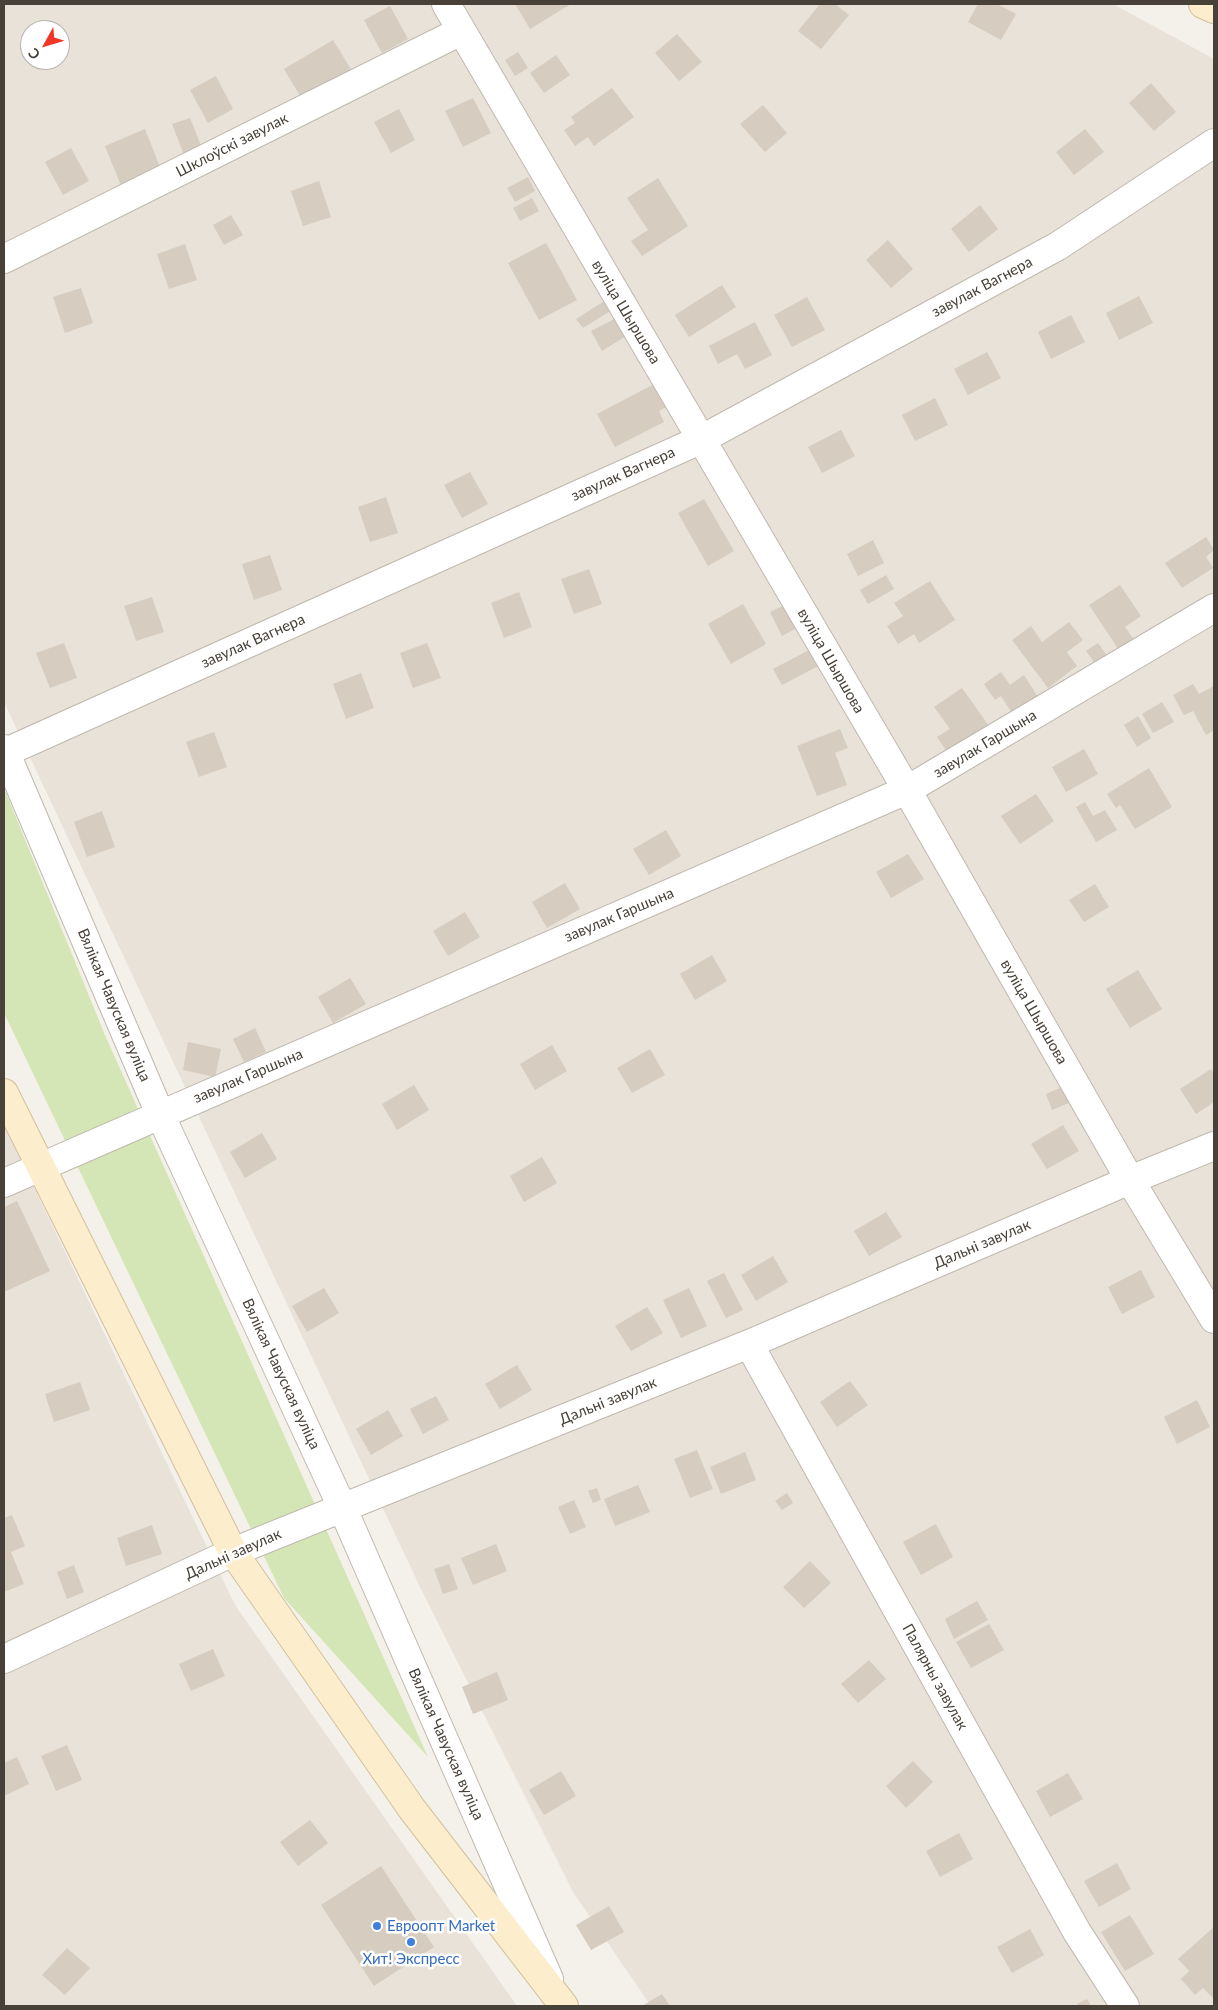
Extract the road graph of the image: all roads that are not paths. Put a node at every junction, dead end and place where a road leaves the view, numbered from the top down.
1 (446, 4) edge
2 (1203, 4) edge
3 (1214, 9) edge
4 (461, 31) junction
5 (1214, 143) edge
6 (4, 259) edge
7 (702, 439) junction
8 (1214, 608) edge
9 (4, 751) edge
10 (907, 790) junction
11 (4, 1093) edge
12 (160, 1114) junction
13 (1214, 1146) edge
14 (40, 1166) junction
15 (1130, 1180) junction
16 (4, 1183) edge
17 (1214, 1319) edge
18 (749, 1344) junction
19 (342, 1507) junction
20 (233, 1552) junction
21 (4, 1659) edge
22 (561, 2003) edge
23 (1125, 2006) edge

1 - 4 street, вуліца Шыршова
2 - 3 main road
4 - 6 street, Шклоўскі завулак
4 - 7 street, вуліца Шыршова
5 - 7 street, завулак Вагнера
7 - 9 street, завулак Вагнера
7 - 10 street, вуліца Шыршова
8 - 10 street, завулак Гаршына
9 - 12 street, Вялікая Чавуская вуліца
10 - 12 street, завулак Гаршына
10 - 15 street, вуліца Шыршова
11 - 14 main road, Вялікая Чавуская вуліца
12 - 14 street, завулак Гаршына
12 - 19 street, Вялікая Чавуская вуліца
13 - 15 street, Дальні завулак
14 - 16 street, завулак Гаршына
14 - 20 main road, Вялікая Чавуская вуліца
15 - 17 street, вуліца Шыршова
15 - 18 street, Дальні завулак
18 - 19 street, Дальні завулак
18 - 23 street, Палярны завулак
19 - 20 street, Дальні завулак
19 - 22 street, Вялікая Чавуская вуліца
20 - 21 street, Дальні завулак
20 - 22 main road, Вялікая Чавуская вуліца

